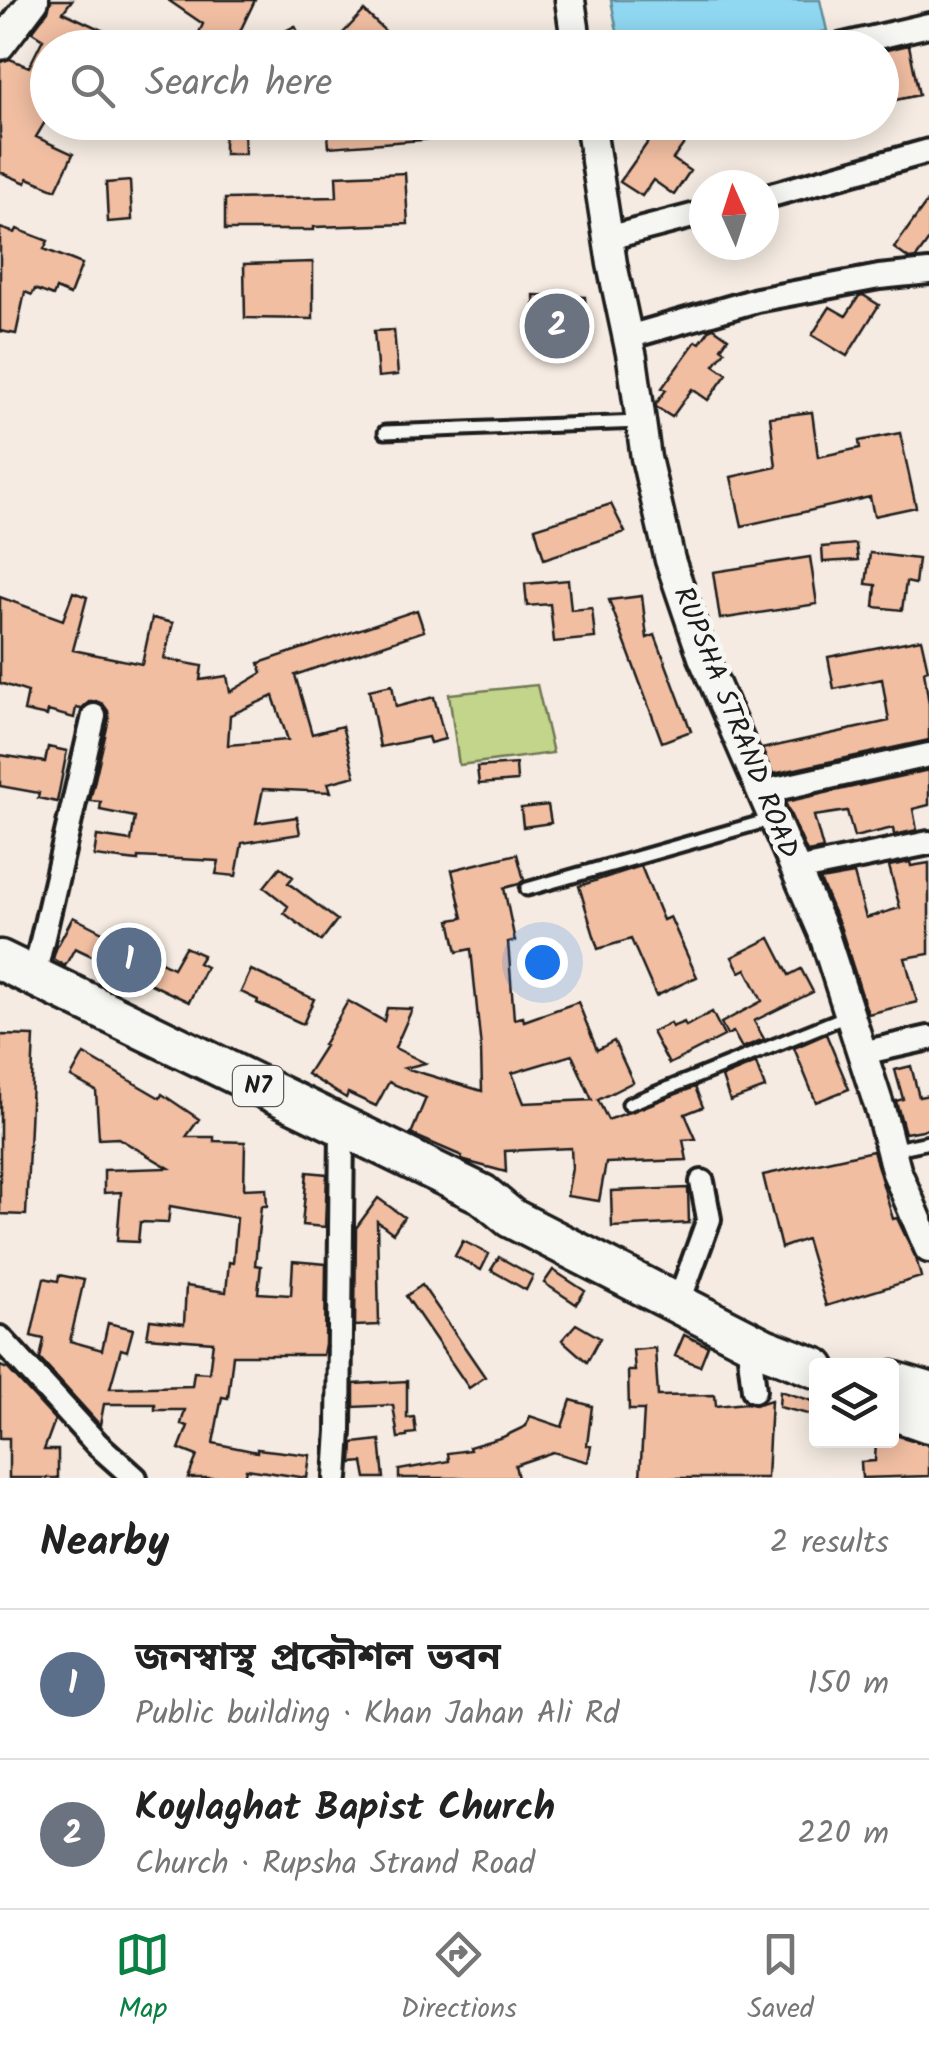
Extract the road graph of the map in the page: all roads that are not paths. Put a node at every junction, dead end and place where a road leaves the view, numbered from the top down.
1 (34, 0) edge
2 (570, 0) edge
3 (929, 25) edge
4 (574, 30) edge
5 (899, 32) edge
6 (0, 45) edge
7 (593, 140) edge
8 (929, 152) edge
9 (779, 192) edge
10 (689, 217) edge
11 (608, 238) junction
12 (929, 272) edge
13 (628, 337) junction
14 (641, 422) junction
15 (385, 432) dead end
16 (94, 716) dead end
17 (929, 755) edge
18 (762, 792) junction
19 (774, 819) junction
20 (929, 843) edge
21 (796, 870) junction
22 (528, 890) dead end
23 (11, 972) edge
24 (850, 1015) junction
25 (929, 1038) edge
26 (862, 1054) junction
27 (629, 1104) dead end
28 (342, 1137) junction
29 (929, 1142) edge
30 (891, 1150) junction
31 (702, 1182) dead end
32 (926, 1234) edge
33 (678, 1304) junction
34 (0, 1338) edge
35 (748, 1340) junction
36 (809, 1365) edge
37 (899, 1384) edge
38 (754, 1390) dead end
39 (929, 1392) edge
40 (899, 1413) edge
41 (929, 1424) edge
42 (135, 1478) edge
43 (336, 1478) edge

1 - 6 street
2 - 4 street
3 - 5 street
7 - 11 street, RUPSHA STRAND ROAD
8 - 9 street
10 - 11 street
11 - 13 street, RUPSHA STRAND ROAD
12 - 13 street
13 - 14 street, RUPSHA STRAND ROAD
14 - 15 lane
14 - 18 street, RUPSHA STRAND ROAD
16 - 23 street
17 - 18 street
18 - 19 street, RUPSHA STRAND ROAD
19 - 21 street, RUPSHA STRAND ROAD
19 - 22 lane
20 - 21 street
21 - 24 street, RUPSHA STRAND ROAD
23 - 28 highway, N7
24 - 26 street, RUPSHA STRAND ROAD
24 - 27 lane
25 - 26 street
26 - 30 street, RUPSHA STRAND ROAD
28 - 33 highway, N7
28 - 43 street
29 - 30 lane
30 - 32 street, RUPSHA STRAND ROAD
31 - 33 street
33 - 35 highway, N7
34 - 42 street
35 - 36 highway, N7
35 - 38 street
37 - 39 highway
40 - 41 highway

